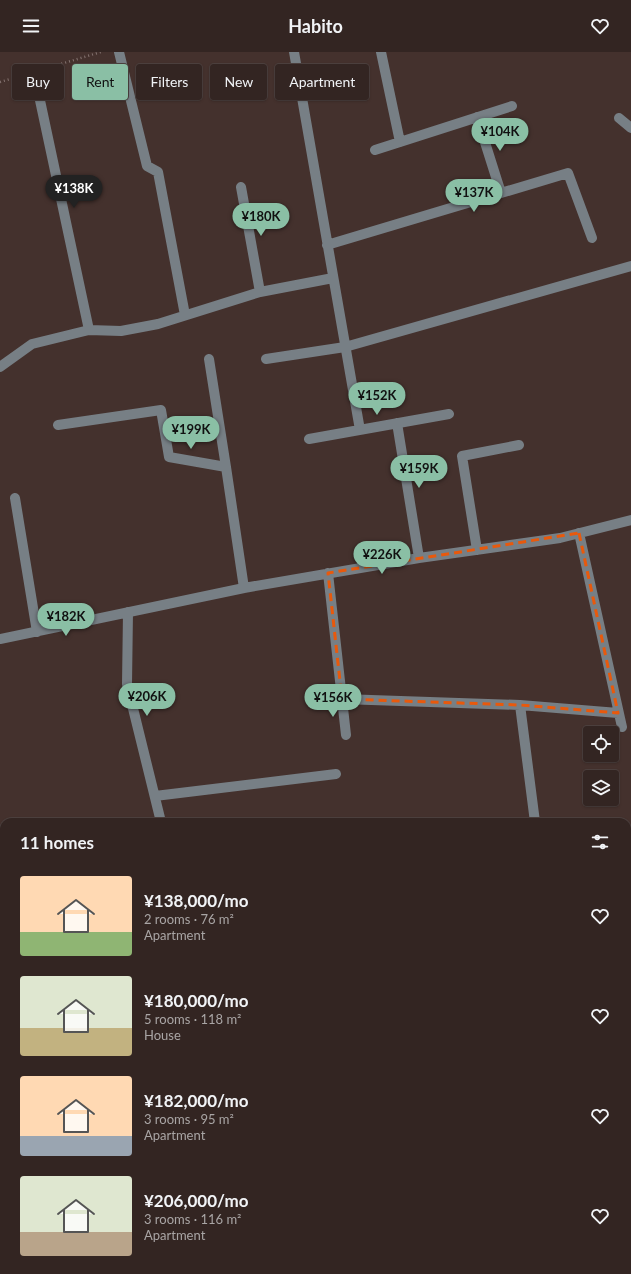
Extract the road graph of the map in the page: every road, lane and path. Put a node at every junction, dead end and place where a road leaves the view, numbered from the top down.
1 (101, 52) edge
2 (119, 52) edge
3 (294, 52) edge
4 (381, 52) edge
5 (0, 82) edge
6 (40, 100) edge
7 (512, 106) dead end
8 (477, 117) junction
9 (619, 118) dead end
10 (631, 128) edge
11 (400, 142) junction
12 (375, 150) dead end
13 (241, 187) dead end
14 (501, 193) junction
15 (592, 238) dead end
16 (327, 245) junction
17 (631, 266) edge
18 (333, 278) junction
19 (260, 292) junction
20 (185, 315) junction
21 (89, 330) junction
22 (345, 347) junction
23 (209, 359) dead end
24 (266, 359) dead end
25 (0, 367) edge
26 (449, 414) dead end
27 (397, 423) junction
28 (58, 425) dead end
29 (360, 430) junction
30 (309, 439) dead end
31 (519, 445) dead end
32 (226, 467) junction
33 (15, 498) dead end
34 (631, 520) edge
35 (579, 533) junction
36 (477, 550) junction
37 (419, 558) junction
38 (328, 573) junction
39 (244, 588) junction
40 (128, 612) junction
41 (37, 632) junction
42 (0, 639) edge
43 (342, 699) junction
44 (520, 705) junction
45 (618, 713) junction
46 (622, 727) dead end
47 (346, 735) dead end
48 (336, 774) dead end
49 (155, 796) junction
50 (160, 818) edge
51 (534, 818) edge

1 - 5 path
2 - 20 street
3 - 16 street
4 - 11 street
6 - 21 street
7 - 8 street
8 - 11 street
8 - 14 street
9 - 10 street
11 - 12 street
13 - 19 street
14 - 15 street
14 - 16 street
16 - 18 street
17 - 22 street
18 - 19 street
18 - 22 street
19 - 20 street
20 - 21 street
21 - 25 street
22 - 24 street
22 - 29 street
23 - 32 street
26 - 27 street
27 - 29 street
27 - 37 street
28 - 32 street
29 - 30 street
31 - 36 street
32 - 39 street
33 - 41 street
34 - 35 street
35 - 36 street
35 - 45 street
36 - 37 street
37 - 38 street
38 - 39 street
38 - 43 street
39 - 40 street
40 - 41 street
40 - 49 street
41 - 42 street
43 - 44 street
43 - 47 street
44 - 45 street
44 - 51 street
45 - 46 street
48 - 49 street
49 - 50 street

